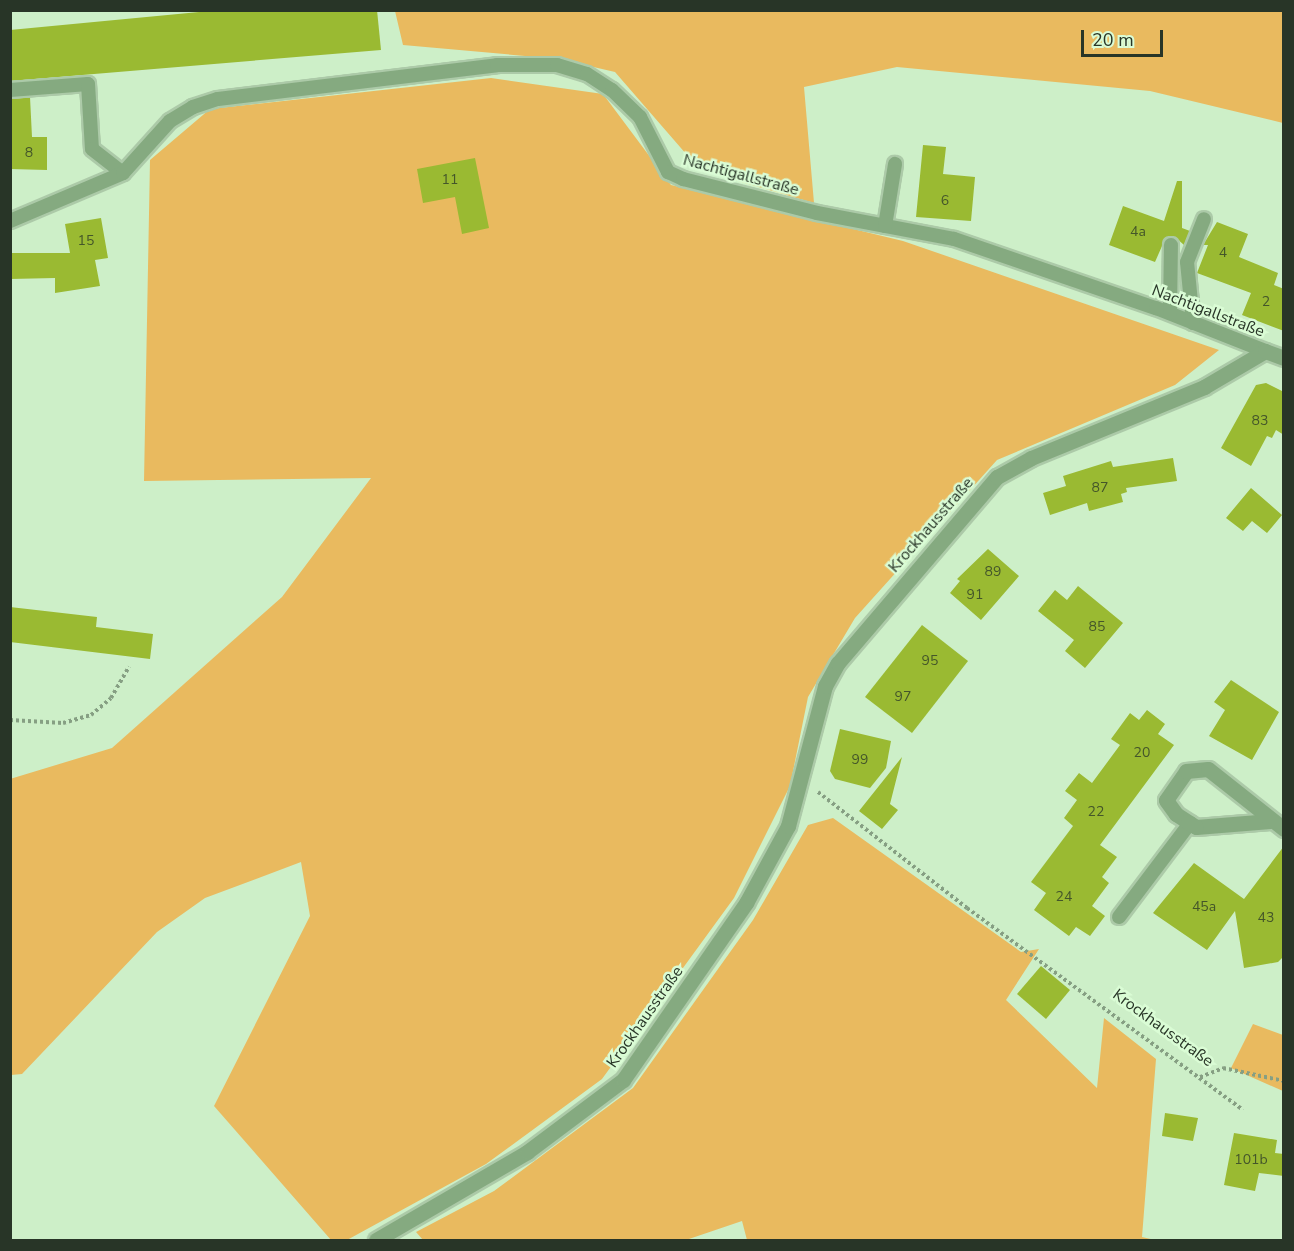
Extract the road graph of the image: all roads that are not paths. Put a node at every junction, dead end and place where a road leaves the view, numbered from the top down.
1 (10, 90) edge
2 (895, 164) dead end
3 (123, 173) junction
4 (1204, 219) dead end
5 (10, 221) edge
6 (885, 226) junction
7 (1171, 245) dead end
8 (1170, 313) junction
9 (1193, 322) junction
10 (1265, 351) junction
11 (1284, 358) edge
12 (1270, 821) junction
13 (1190, 823) junction
14 (1284, 829) edge
15 (1119, 917) dead end
16 (376, 1240) edge

1 - 3 lane
2 - 6 lane
3 - 5 lane, Nachtigallstraße
3 - 6 lane, Nachtigallstraße
4 - 9 lane
6 - 8 lane, Nachtigallstraße
7 - 8 lane
8 - 9 lane, Nachtigallstraße
9 - 10 lane, Nachtigallstraße
10 - 11 street
10 - 16 street, Krockhausstraße
12 - 13 street
12 - 13 street
12 - 14 street
13 - 15 lane

